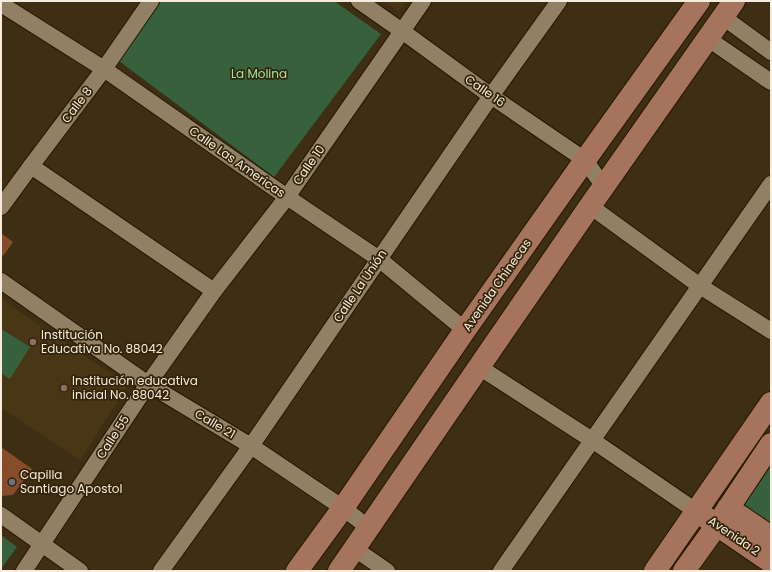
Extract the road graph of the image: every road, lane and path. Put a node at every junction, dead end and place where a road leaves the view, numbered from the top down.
1 (151, 1) edge
2 (359, 1) edge
3 (423, 1) edge
4 (558, 1) edge
5 (699, 1) edge
6 (3, 5) edge
7 (728, 9) edge
8 (402, 31) junction
9 (707, 38) junction
10 (771, 52) edge
11 (104, 69) junction
12 (771, 82) edge
13 (491, 96) junction
14 (585, 160) junction
15 (31, 166) junction
16 (771, 184) edge
17 (604, 187) junction
18 (287, 197) junction
19 (590, 206) junction
20 (1, 207) edge
21 (379, 259) junction
22 (1, 281) edge
23 (700, 286) junction
24 (214, 291) junction
25 (465, 330) junction
26 (771, 330) edge
27 (479, 367) junction
28 (148, 384) junction
29 (771, 403) edge
30 (592, 440) junction
31 (771, 444) edge
32 (251, 446) junction
33 (343, 508) junction
34 (696, 511) junction
35 (1, 515) edge
36 (722, 516) junction
37 (369, 528) junction
38 (771, 537) edge
39 (42, 544) junction
40 (355, 549) junction
41 (771, 562) edge
42 (24, 571) edge
43 (80, 571) edge
44 (161, 571) edge
45 (297, 571) edge
46 (339, 571) edge
47 (387, 571) edge
48 (501, 571) edge
49 (654, 571) edge
50 (684, 571) edge

1 - 11 street, Calle 8
2 - 8 street, Calle 16
3 - 8 street, Calle 10
4 - 13 street, Calle La Unión
5 - 7 main road
5 - 14 main road, Avenida Chinecas
6 - 11 street, Calle Las Americas
7 - 9 main road
7 - 10 street
8 - 13 street, Calle 16
8 - 18 street, Calle 10
9 - 12 street
9 - 17 main road
11 - 15 street, Calle 8
11 - 18 street, Calle Las Americas
13 - 14 street, Calle 16
13 - 21 street, Calle La Unión
14 - 17 street, Calle 16
14 - 25 main road, Avenida Chinecas
15 - 20 street, Calle 8
15 - 24 street
16 - 23 street
17 - 19 main road
18 - 21 street, Calle Las Americas
18 - 24 street, Calle 10
19 - 23 street
19 - 27 main road
21 - 25 street, Calle Las Americas
21 - 32 street, Calle La Unión
22 - 28 street, Calle 21
23 - 26 street
23 - 30 street
24 - 28 street, Calle 10
25 - 33 main road, Avenida Chinecas
27 - 30 street
27 - 37 main road
28 - 32 street, Calle 21
28 - 39 street, Calle 55
29 - 34 main road
30 - 34 street
30 - 48 street
31 - 36 main road
32 - 33 street, Calle 21
32 - 44 street, Calle La Unión
33 - 37 street, Calle 21
33 - 45 main road, Avenida Chinecas
34 - 36 main road, Avenida 2
34 - 49 main road
35 - 39 street
36 - 38 main road, Avenida 2
36 - 41 main road, Avenida 2
36 - 50 main road
37 - 40 main road
39 - 42 street, Calle 55
39 - 43 street
40 - 46 main road
40 - 47 street

